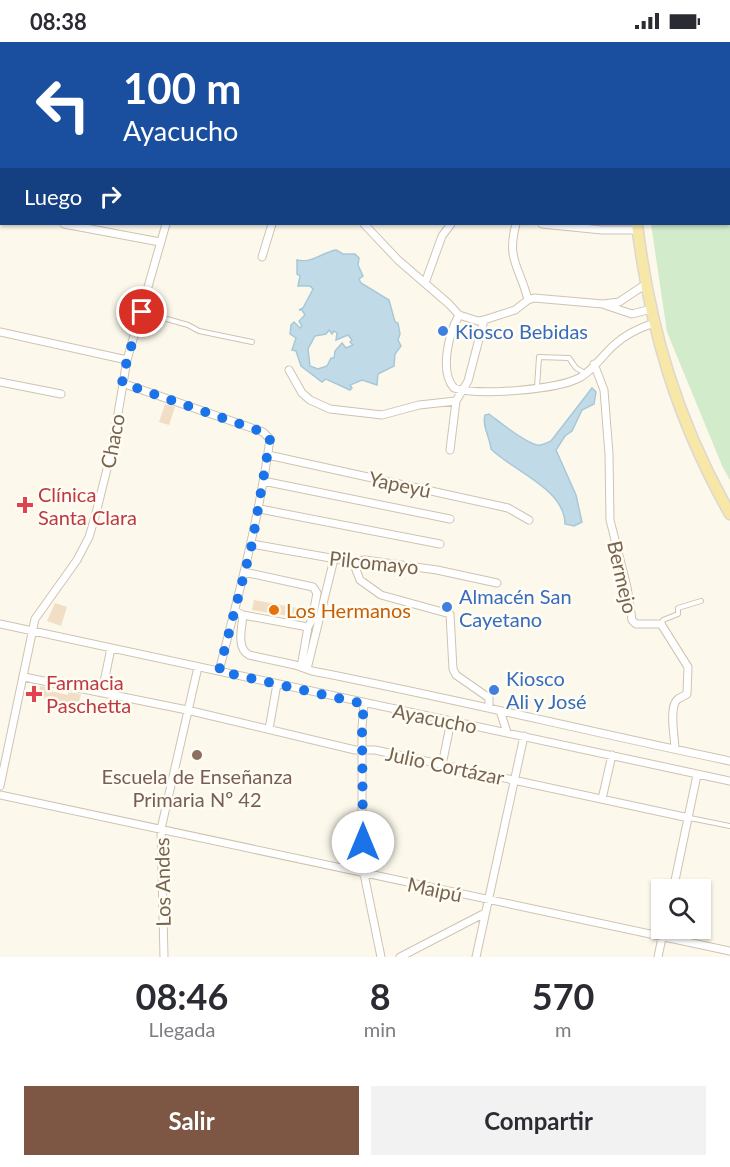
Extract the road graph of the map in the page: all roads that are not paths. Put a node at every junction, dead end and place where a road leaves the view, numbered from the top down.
1 (69, 225) edge
2 (166, 225) edge
3 (272, 225) edge
4 (365, 225) edge
5 (448, 225) edge
6 (516, 225) edge
7 (552, 225) edge
8 (638, 227) edge
9 (160, 242) junction
10 (262, 257) dead end
11 (424, 283) junction
12 (646, 284) junction
13 (528, 300) junction
14 (603, 304) junction
15 (651, 309) junction
16 (142, 312) junction
17 (459, 315) junction
18 (484, 320) junction
19 (654, 323) junction
20 (0, 332) edge
21 (252, 342) dead end
22 (127, 360) junction
23 (594, 364) junction
24 (289, 370) dead end
25 (586, 373) junction
26 (0, 382) edge
27 (122, 383) junction
28 (537, 387) junction
29 (464, 391) junction
30 (61, 394) dead end
31 (456, 400) junction
32 (450, 450) dead end
33 (268, 455) junction
34 (263, 481) junction
35 (260, 509) junction
36 (730, 514) edge
37 (450, 519) dead end
38 (530, 520) dead end
39 (252, 544) junction
40 (440, 544) dead end
41 (334, 559) junction
42 (353, 562) junction
43 (244, 572) junction
44 (496, 583) dead end
45 (701, 601) dead end
46 (235, 611) junction
47 (243, 615) junction
48 (0, 624) edge
49 (661, 624) junction
50 (308, 627) junction
51 (33, 632) junction
52 (111, 648) junction
53 (198, 667) junction
54 (304, 668) junction
55 (219, 671) junction
56 (24, 677) junction
57 (277, 684) junction
58 (102, 692) junction
59 (364, 704) junction
60 (489, 708) junction
61 (187, 710) junction
62 (500, 711) junction
63 (451, 721) junction
64 (269, 729) junction
65 (507, 732) junction
66 (524, 736) junction
67 (675, 749) junction
68 (363, 750) junction
69 (612, 755) junction
70 (730, 761) edge
71 (442, 765) junction
72 (697, 775) junction
73 (514, 780) junction
74 (730, 781) edge
75 (0, 786) edge
76 (0, 795) edge
77 (602, 799) junction
78 (689, 818) junction
79 (730, 826) edge
80 (161, 829) junction
81 (364, 873) junction
82 (675, 879) edge
83 (488, 900) junction
84 (485, 913) junction
85 (651, 930) edge
86 (662, 939) edge
87 (688, 939) edge
88 (730, 951) edge
89 (164, 957) edge
90 (381, 957) edge
91 (400, 957) edge
92 (476, 957) edge
93 (658, 957) edge

1 - 9 street
2 - 9 street, Chaco
3 - 10 street
4 - 11 street
5 - 11 street
6 - 13 street
7 - 8 street
8 - 12 main road
9 - 16 street, Chaco
11 - 17 street
12 - 14 street
12 - 15 main road
13 - 14 street
13 - 18 street
14 - 15 street
15 - 19 main road
16 - 21 lane
16 - 22 street, Chaco
17 - 18 street
17 - 29 street
18 - 29 street
19 - 23 street
19 - 36 main road
20 - 22 street
22 - 27 street, Chaco
23 - 25 street
23 - 49 street, Bermejo
24 - 31 street
25 - 28 street
25 - 28 lane
26 - 30 street
27 - 33 street
27 - 51 street, Chaco
28 - 29 street
29 - 31 street
31 - 32 street
33 - 34 street
33 - 38 street, Yapeyú
34 - 35 street
34 - 37 street
35 - 39 street
35 - 40 street
39 - 41 street, Pilcomayo
39 - 43 street
41 - 42 street, Pilcomayo
41 - 54 street
42 - 44 street, Pilcomayo
42 - 60 street
43 - 46 street
43 - 50 street
45 - 49 lane
46 - 47 street
46 - 55 street
47 - 50 street
47 - 54 street, Ayacucho
48 - 51 street, Ayacucho
49 - 67 street, Bermejo
50 - 54 street
51 - 52 street, Ayacucho
51 - 56 street, Chaco
52 - 53 street, Ayacucho
52 - 58 street
53 - 55 street, Ayacucho
53 - 61 street, Los Andes
54 - 60 street, Ayacucho
55 - 57 street, Ayacucho
56 - 58 street, Julio Cortázar
56 - 75 street, Chaco
57 - 59 street, Ayacucho
57 - 64 street
58 - 61 street, Julio Cortázar
59 - 63 street, Ayacucho
59 - 68 street
60 - 62 street, Ayacucho
61 - 64 street, Julio Cortázar
61 - 80 street, Los Andes
62 - 65 street
62 - 67 street, Ayacucho
63 - 65 street, Ayacucho
63 - 71 street
64 - 68 street, Julio Cortázar
65 - 66 street, Ayacucho
66 - 69 street, Ayacucho
66 - 73 street
67 - 70 street, Ayacucho
68 - 71 street, Julio Cortázar
68 - 81 street
69 - 72 street, Ayacucho
69 - 77 street
71 - 73 street, Julio Cortázar
72 - 74 street, Ayacucho
72 - 78 street
73 - 77 street, Julio Cortázar
73 - 83 street
76 - 80 street, Maipú
77 - 78 street, Julio Cortázar
78 - 79 lane
78 - 82 street
80 - 81 street, Maipú
80 - 89 street, Los Andes
81 - 83 street, Maipú
81 - 90 street
83 - 84 street
83 - 85 street, Maipú
84 - 91 street
84 - 92 street
86 - 93 street
87 - 88 street, Maipú

